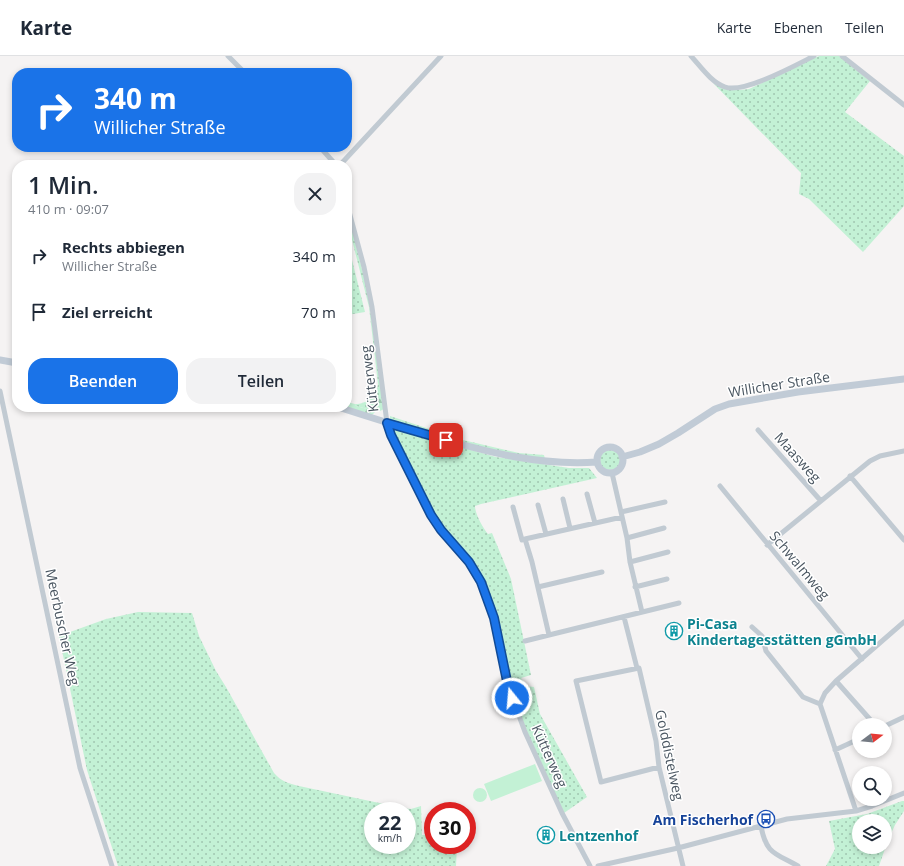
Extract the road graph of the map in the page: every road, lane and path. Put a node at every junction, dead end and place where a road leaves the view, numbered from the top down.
1 (228, 56) edge
2 (441, 56) edge
3 (691, 56) edge
4 (814, 56) edge
5 (845, 57) edge
6 (240, 68) edge
7 (904, 105) edge
8 (324, 152) edge
9 (332, 160) edge
10 (345, 160) edge
11 (352, 223) edge
12 (0, 360) edge
13 (12, 362) edge
14 (904, 379) edge
15 (0, 390) edge
16 (352, 412) edge
17 (387, 423) junction
18 (758, 430) dead end
19 (904, 451) edge
20 (622, 457) junction
21 (597, 462) junction
22 (612, 472) junction
23 (850, 476) junction
24 (720, 486) dead end
25 (587, 494) dead end
26 (563, 499) dead end
27 (821, 501) junction
28 (665, 502) dead end
29 (538, 505) dead end
30 (513, 507) dead end
31 (621, 515) junction
32 (595, 523) junction
33 (570, 528) junction
34 (664, 528) dead end
35 (546, 534) junction
36 (627, 538) junction
37 (525, 539) junction
38 (904, 540) edge
39 (767, 545) junction
40 (668, 552) dead end
41 (630, 562) junction
42 (602, 572) dead end
43 (667, 579) dead end
44 (635, 586) junction
45 (538, 587) junction
46 (679, 604) dead end
47 (642, 612) junction
48 (624, 617) junction
49 (904, 622) edge
50 (752, 627) dead end
51 (549, 635) junction
52 (525, 641) dead end
53 (862, 658) junction
54 (638, 668) junction
55 (836, 681) junction
56 (820, 704) junction
57 (904, 717) edge
58 (869, 718) edge
59 (892, 723) edge
60 (852, 742) edge
61 (835, 750) junction
62 (659, 767) junction
63 (904, 792) edge
64 (856, 810) junction
65 (761, 826) junction
66 (678, 848) junction
67 (112, 866) edge
68 (590, 866) edge
69 (598, 866) edge
70 (683, 866) edge
71 (798, 866) edge

1 - 6 street
2 - 10 street
3 - 4 street
5 - 7 street
8 - 9 street
11 - 17 street, Kütterweg
12 - 13 street
14 - 20 street, Willicher Straße
15 - 67 street, Meerbuscher Weg
16 - 17 street
17 - 21 street
17 - 68 street, Kütterweg
18 - 27 street, Maasweg
19 - 23 street, Maasweg
20 - 21 street
20 - 22 street
21 - 22 street
22 - 31 street
23 - 27 street, Maasweg
23 - 38 street
24 - 39 street, Schwalmweg
25 - 32 street
26 - 33 street
27 - 39 street, Maasweg
28 - 31 street
29 - 35 street
30 - 37 street
31 - 32 street
31 - 36 street
32 - 33 street
33 - 35 street
34 - 36 street
35 - 37 street
36 - 41 street
37 - 45 street
39 - 53 street, Schwalmweg
40 - 41 street
41 - 44 street
42 - 45 street
43 - 44 street
44 - 47 street
45 - 51 street
46 - 47 street
47 - 48 street
48 - 51 street
48 - 54 street, Golddistelweg
49 - 53 street
50 - 56 street
51 - 52 street
53 - 55 street
54 - 62 street, Golddistelweg
54 - 62 street
55 - 56 street
55 - 58 street
56 - 61 street
57 - 59 street
60 - 61 street
61 - 64 street
62 - 66 street, Golddistelweg
63 - 64 street
64 - 65 street
65 - 66 street
65 - 71 street
66 - 69 street
66 - 70 street, Golddistelweg

